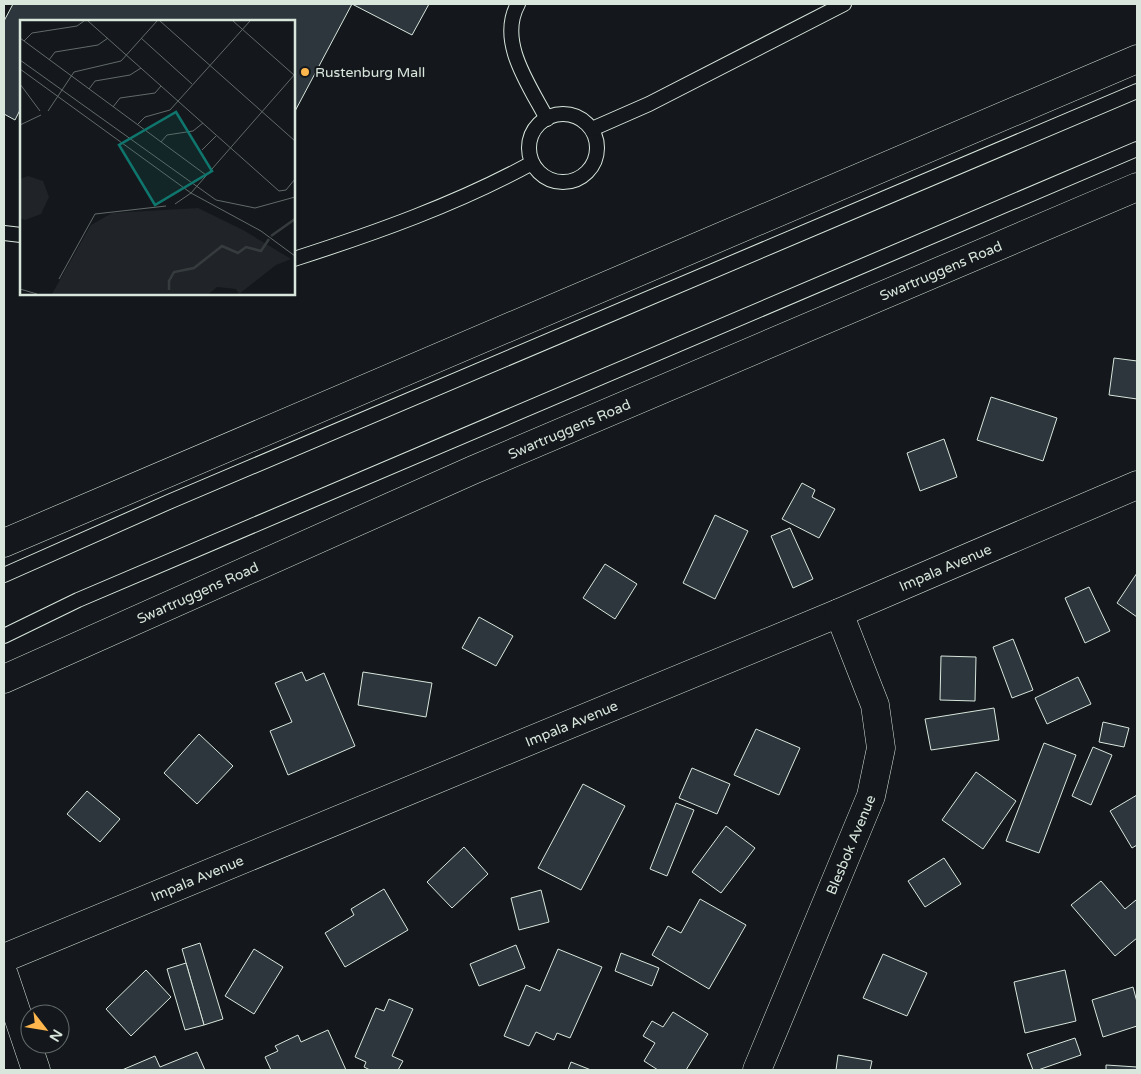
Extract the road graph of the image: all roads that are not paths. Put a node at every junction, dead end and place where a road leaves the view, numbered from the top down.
1 (518, 4) edge
2 (844, 4) edge
3 (1137, 59) edge
4 (1137, 91) edge
5 (547, 119) junction
6 (592, 129) junction
7 (1137, 149) edge
8 (532, 163) junction
9 (1137, 187) edge
10 (4, 233) edge
11 (20, 235) edge
12 (295, 259) edge
13 (1137, 484) edge
14 (4, 543) edge
15 (4, 575) edge
16 (839, 613) junction
17 (4, 636) edge
18 (4, 679) edge
19 (4, 958) edge
20 (4, 975) edge
21 (36, 1070) edge
22 (758, 1070) edge

1 - 5 lane
2 - 6 lane
3 - 14 main road
4 - 15 lane
5 - 6 lane
5 - 8 lane
6 - 8 lane
7 - 17 lane
8 - 12 lane
9 - 18 main road, Swartruggens Road
10 - 11 lane
13 - 16 main road, Impala Avenue
16 - 19 main road, Impala Avenue
16 - 22 main road, Blesbok Avenue
20 - 21 main road

